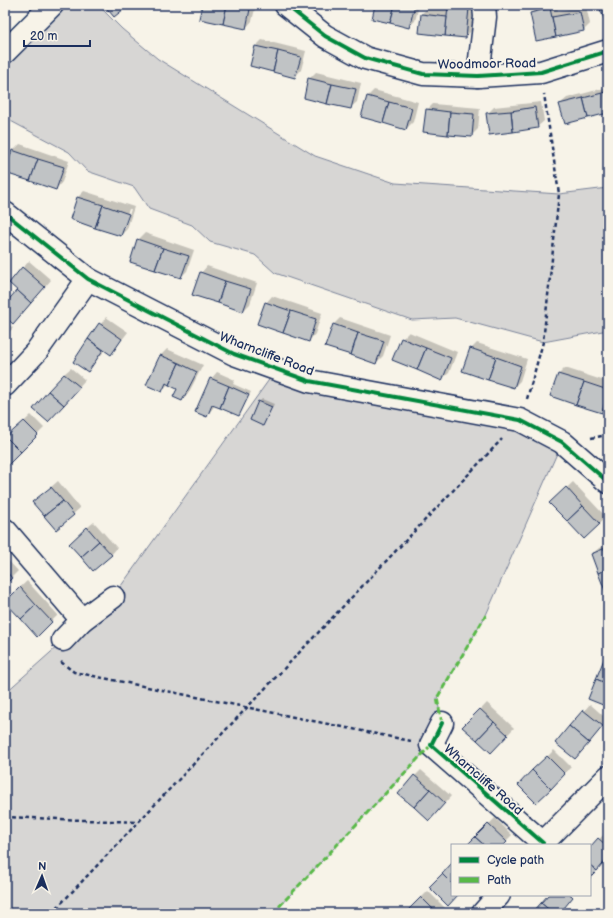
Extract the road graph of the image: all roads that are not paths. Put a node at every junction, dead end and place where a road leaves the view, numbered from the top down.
1 (52, 5) edge
2 (286, 5) edge
3 (484, 5) edge
4 (608, 51) edge
5 (5, 52) edge
6 (478, 76) junction
7 (5, 213) edge
8 (88, 279) junction
9 (5, 385) edge
10 (608, 482) edge
11 (5, 530) edge
12 (113, 597) dead end
13 (82, 620) junction
14 (63, 640) road end
15 (442, 723) dead end
16 (608, 777) edge
17 (542, 844) edge
18 (498, 896) edge
19 (483, 913) edge

1 - 5 street
2 - 6 street, Woodmoor Road
3 - 6 street
4 - 6 street, Woodmoor Road
7 - 8 street, Wharncliffe Road
8 - 9 street
8 - 10 street, Wharncliffe Road
11 - 13 street
12 - 13 street
13 - 14 street
15 - 17 street, Wharncliffe Road
16 - 17 street, Wharncliffe Road
18 - 19 street

